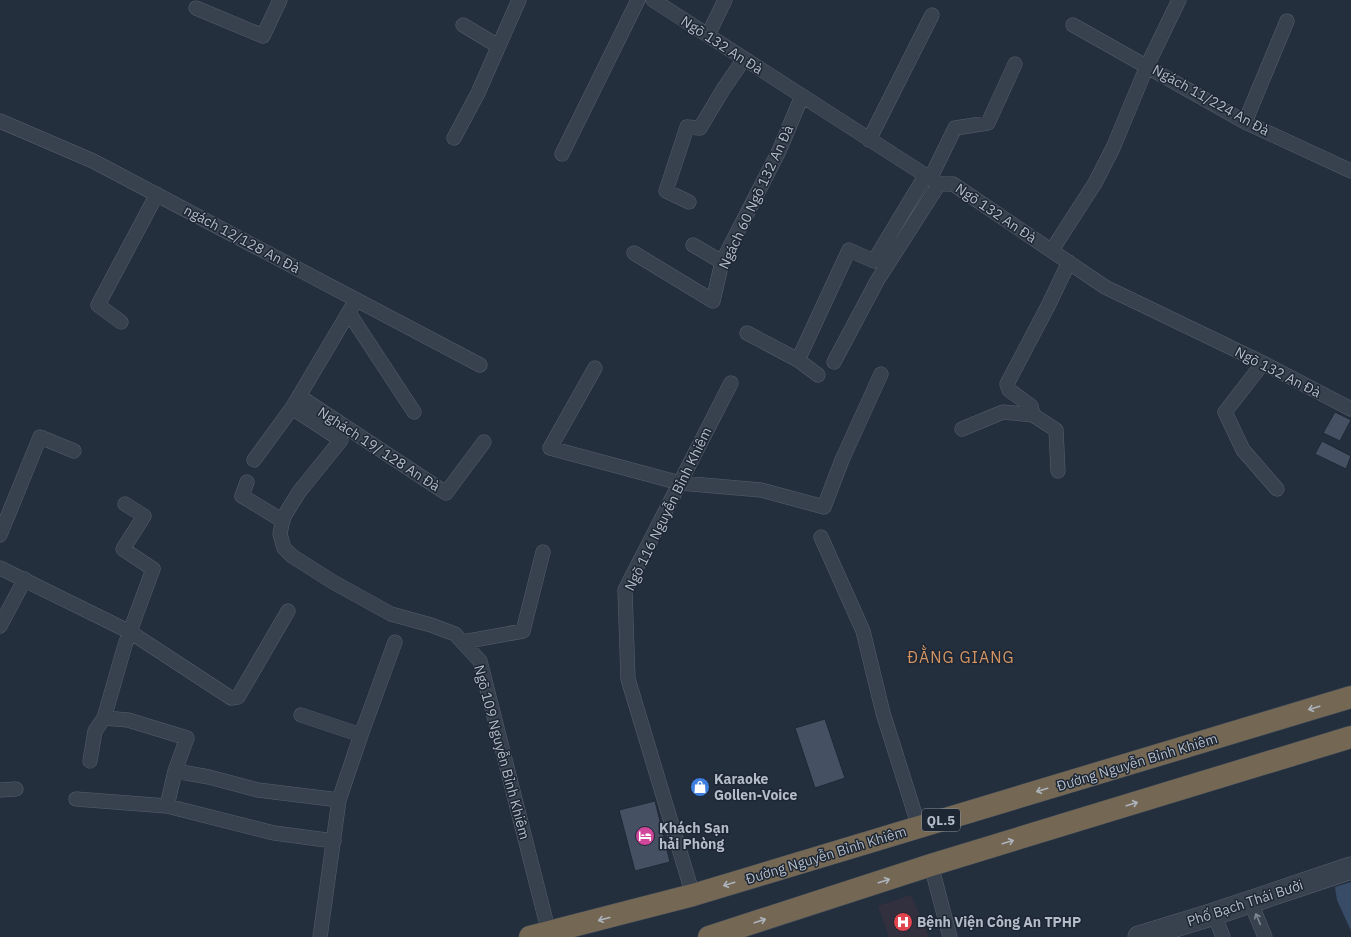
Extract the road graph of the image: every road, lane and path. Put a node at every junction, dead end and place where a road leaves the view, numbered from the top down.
1 (280, 0) edge
2 (519, 0) edge
3 (638, 0) edge
4 (653, 0) edge
5 (725, 0) edge
6 (1179, 0) edge
7 (196, 8) dead end
8 (932, 16) dead end
9 (1288, 21) dead end
10 (462, 25) dead end
11 (1073, 25) dead end
12 (708, 35) junction
13 (498, 46) junction
14 (744, 59) junction
15 (1014, 64) dead end
16 (1147, 66) junction
17 (802, 96) junction
18 (0, 121) edge
19 (1245, 122) junction
20 (454, 138) dead end
21 (869, 140) junction
22 (562, 154) dead end
23 (1351, 171) edge
24 (932, 180) junction
25 (157, 194) junction
26 (690, 202) dead end
27 (693, 245) dead end
28 (1052, 250) junction
29 (634, 253) dead end
30 (722, 262) junction
31 (1069, 262) junction
32 (356, 300) junction
33 (349, 314) junction
34 (121, 322) dead end
35 (747, 333) dead end
36 (798, 360) junction
37 (834, 362) dead end
38 (1263, 363) junction
39 (480, 365) dead end
40 (595, 368) dead end
41 (881, 374) dead end
42 (818, 375) dead end
43 (731, 383) dead end
44 (296, 402) junction
45 (1351, 409) edge
46 (414, 412) dead end
47 (1033, 415) junction
48 (962, 429) dead end
49 (484, 442) dead end
50 (74, 451) dead end
51 (254, 460) dead end
52 (1058, 471) dead end
53 (247, 482) dead end
54 (680, 483) junction
55 (1277, 489) dead end
56 (125, 504) dead end
57 (283, 520) junction
58 (0, 535) edge
59 (821, 537) dead end
60 (543, 552) dead end
61 (0, 568) edge
62 (25, 579) junction
63 (288, 611) dead end
64 (0, 626) edge
65 (130, 632) junction
66 (395, 642) dead end
67 (462, 642) junction
68 (1351, 697) edge
69 (300, 715) dead end
70 (104, 718) junction
71 (360, 735) junction
72 (1351, 737) edge
73 (90, 761) dead end
74 (175, 771) junction
75 (0, 790) edge
76 (16, 790) dead end
77 (76, 799) dead end
78 (339, 800) junction
79 (167, 806) junction
80 (919, 827) junction
81 (334, 841) junction
82 (931, 865) junction
83 (1351, 868) edge
84 (693, 895) junction
85 (1250, 901) junction
86 (1214, 914) junction
87 (539, 935) edge
88 (320, 937) edge
89 (710, 937) edge
90 (950, 937) edge
91 (1139, 937) edge
92 (1223, 937) edge
93 (1265, 937) edge

1 - 7 lane
2 - 13 lane
3 - 22 lane
4 - 12 lane, Ngõ 132 An Đà
5 - 12 lane
6 - 16 lane
8 - 21 lane
9 - 19 lane
10 - 13 lane
11 - 16 lane, Ngách 11/224 An Đà
12 - 14 lane, Ngõ 132 An Đà
13 - 20 lane
14 - 17 lane, Ngõ 132 An Đà
14 - 26 lane
15 - 24 lane
16 - 19 lane, Ngách 11/224 An Đà
16 - 28 lane
17 - 21 lane, Ngõ 132 An Đà
17 - 30 lane, Ngách 60 Ngõ 132 An Đà
18 - 25 lane, ngách 12/128 An Đà
19 - 23 lane, Ngách 11/224 An Đà
21 - 24 lane, Ngõ 132 An Đà
24 - 28 lane, Ngõ 132 An Đà
24 - 36 lane
24 - 37 lane
25 - 32 lane, ngách 12/128 An Đà
25 - 34 lane
27 - 30 lane
28 - 31 lane, Ngõ 132 An Đà
29 - 30 lane, Ngách 60 Ngõ 132 An Đà
31 - 38 lane, Ngõ 132 An Đà
31 - 47 lane
32 - 33 lane
32 - 39 lane, ngách 12/128 An Đà
33 - 44 lane
33 - 46 lane
35 - 36 lane
36 - 42 lane
38 - 45 lane, Ngõ 132 An Đà
38 - 55 lane
40 - 54 lane
41 - 54 lane
43 - 54 lane, Ngõ 116 Nguyễn Bỉnh Khiêm
44 - 49 lane, Nghách 19/ 128 An Đà
44 - 51 lane
44 - 57 lane, Ngõ 109 Nguyễn Bỉnh Khiêm
47 - 48 lane
47 - 52 lane
50 - 58 lane
53 - 57 lane
54 - 84 lane, Ngõ 116 Nguyễn Bỉnh Khiêm
56 - 65 lane
57 - 67 lane, Ngõ 109 Nguyễn Bỉnh Khiêm
59 - 80 lane
60 - 67 lane
61 - 62 lane
62 - 64 lane
62 - 65 lane
63 - 65 lane
65 - 70 lane
66 - 71 lane
67 - 87 lane, Ngõ 109 Nguyễn Bỉnh Khiêm
68 -> 80 highway, Đường Nguyễn Bỉnh Khiêm / QL.5
69 - 71 lane
70 - 73 lane
70 - 74 lane
71 - 78 lane
82 -> 72 highway
74 - 78 lane
74 - 79 lane
75 - 76 lane
77 - 79 lane
78 - 81 lane
79 - 81 lane
80 -> 84 highway, Đường Nguyễn Bỉnh Khiêm / QL.5
81 - 88 lane
89 -> 82 highway
82 - 90 lane
83 - 85 street, Phố Bạch Thái Bưởi
84 -> 87 highway, Đường Nguyễn Bỉnh Khiêm / QL.5
85 - 86 street, Phố Bạch Thái Bưởi
93 -> 85 lane
86 - 91 street, Phố Bạch Thái Bưởi
86 - 92 lane

